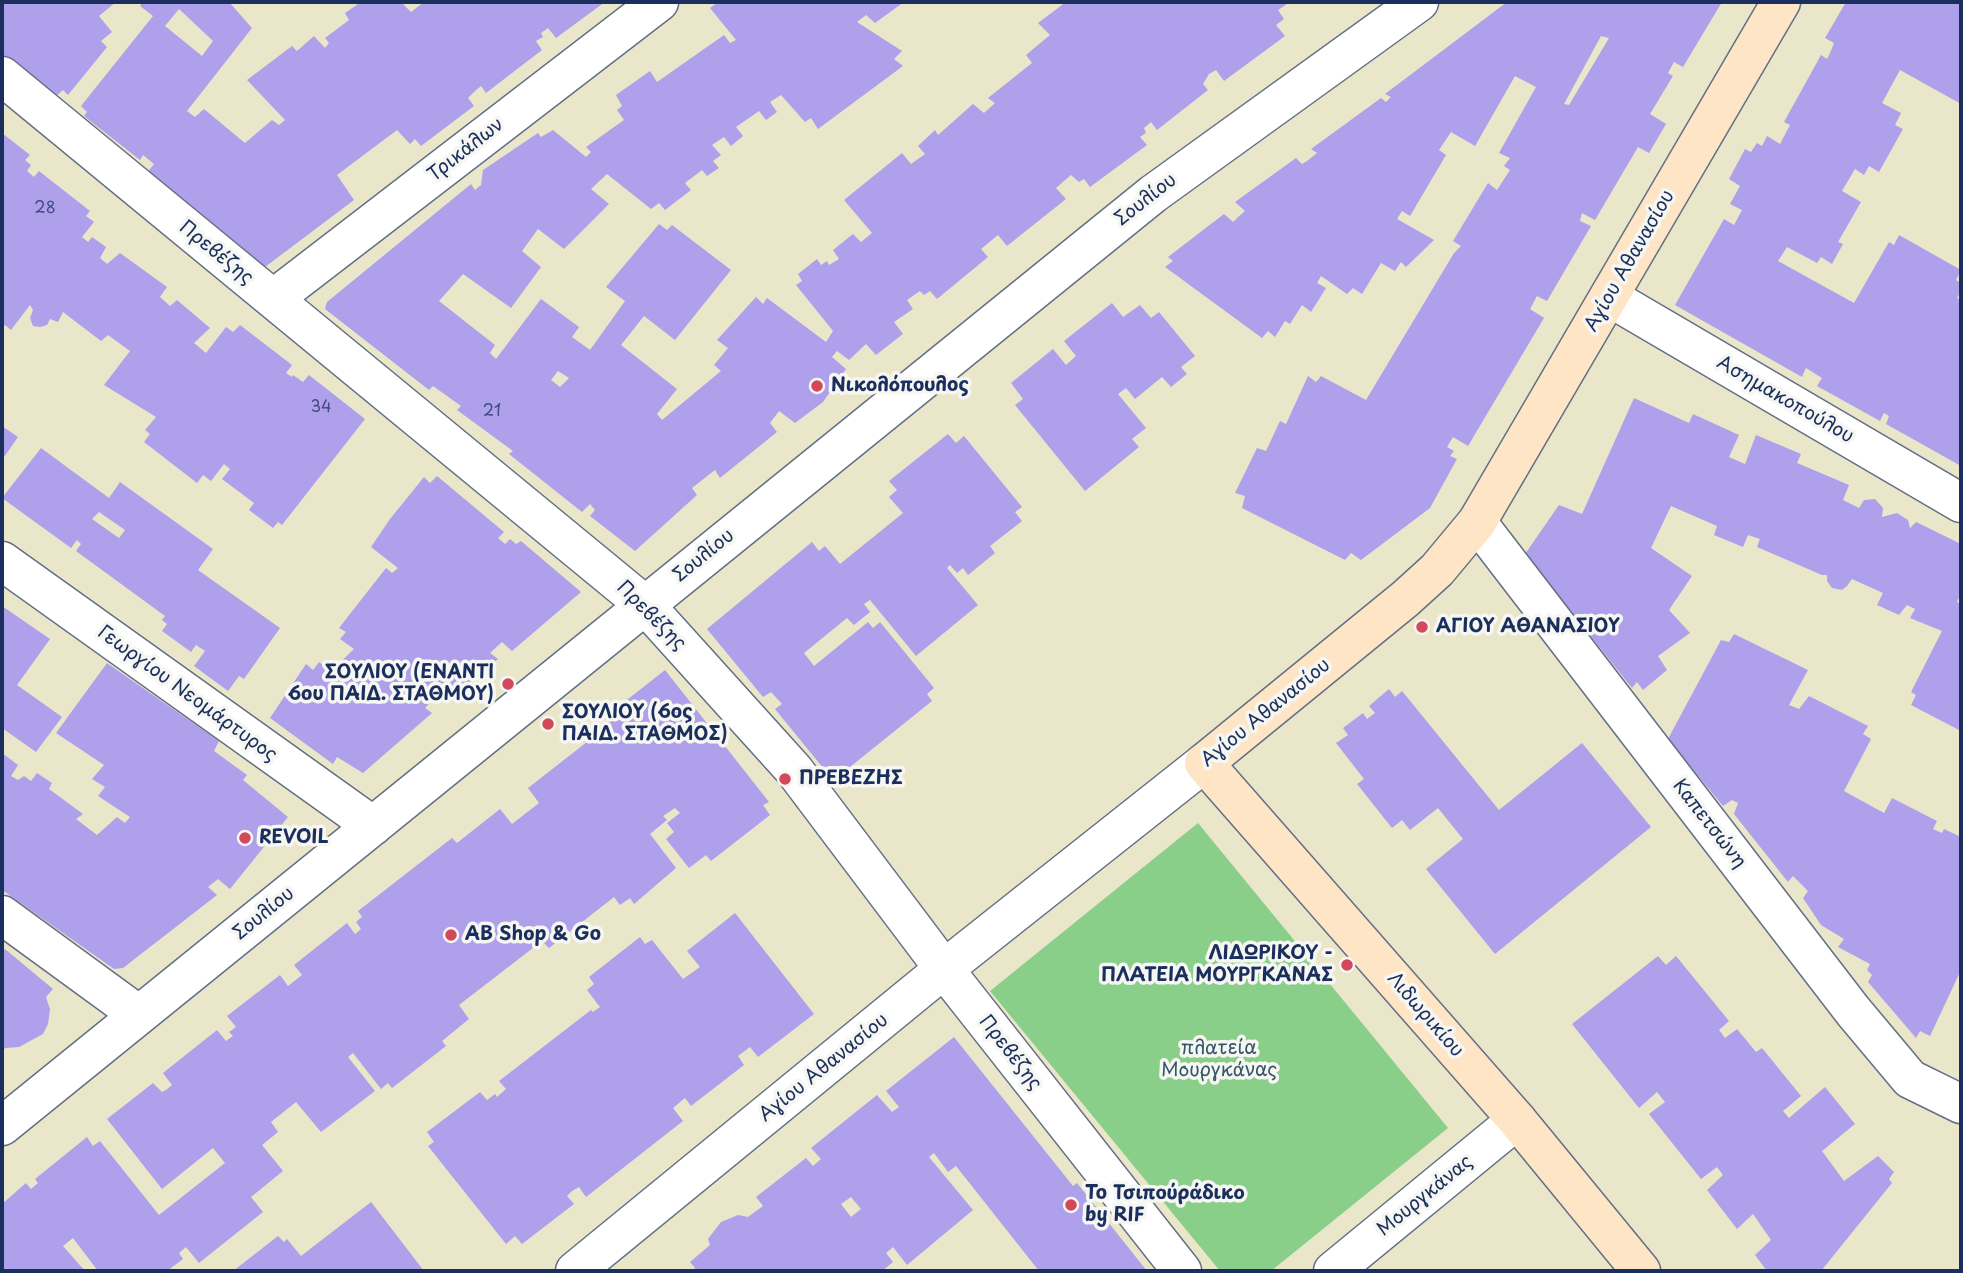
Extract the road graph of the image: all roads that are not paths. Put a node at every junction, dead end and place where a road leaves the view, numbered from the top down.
1 (659, 2) edge
2 (1419, 2) edge
3 (1782, 2) edge
4 (2, 76) edge
5 (1609, 297) junction
6 (272, 299) junction
7 (1961, 503) edge
8 (1477, 522) junction
9 (2, 561) edge
10 (645, 605) junction
11 (1204, 763) junction
12 (373, 826) junction
13 (2, 915) edge
14 (944, 969) junction
15 (139, 1015) junction
16 (1961, 1104) edge
17 (1517, 1120) junction
18 (2, 1126) edge
19 (575, 1271) edge
20 (1182, 1271) edge
21 (1333, 1271) edge
22 (1641, 1271) edge

1 - 6 street, Τρικάλων
2 - 10 street, Σουλίου
3 - 5 street, Αγίου Αθανασίου
4 - 6 street, Πρεβέζης
5 - 7 street, Ασημακοπούλου
5 - 8 street, Αγίου Αθανασίου
6 - 10 street, Πρεβέζης
8 - 11 street, Αγίου Αθανασίου
8 - 16 street, Καπετσώνη
9 - 12 street, Γεωργίου Νεομάρτυρος
10 - 12 street, Σουλίου
10 - 14 street, Πρεβέζης
11 - 14 street, Αγίου Αθανασίου
11 - 17 street, Λιδωρικίου
12 - 15 street, Σουλίου
13 - 15 street
14 - 19 street, Αγίου Αθανασίου
14 - 20 street, Πρεβέζης
15 - 18 street, Σουλίου
17 - 21 street, Μουργκάνας
17 - 22 street, Λιδωρικίου

